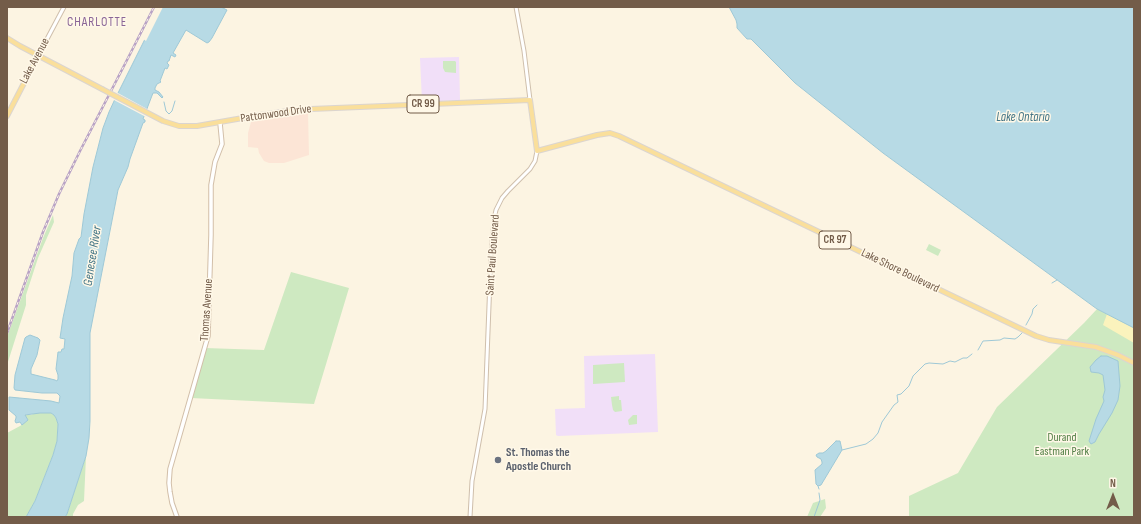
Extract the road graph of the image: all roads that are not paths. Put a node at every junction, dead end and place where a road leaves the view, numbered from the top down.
1 (64, 7) edge
2 (516, 7) edge
3 (7, 38) edge
4 (7, 41) edge
5 (20, 46) junction
6 (38, 56) junction
7 (530, 100) junction
8 (7, 116) edge
9 (220, 123) junction
10 (537, 151) junction
11 (1134, 363) edge
12 (177, 517) edge
13 (470, 517) edge

1 - 6 street, Lake Avenue
2 - 7 street, Saint Paul Boulevard
3 - 5 main road
4 - 5 main road
5 - 6 main road, Pattonwood Drive
6 - 8 main road, Lake Avenue
6 - 9 main road, Pattonwood Drive, bridge
7 - 9 main road, Pattonwood Drive / CR 99
7 - 10 main road, Saint Paul Boulevard
9 - 12 main road, Thomas Avenue
10 - 11 main road, Lake Shore Boulevard / CR 97
10 - 13 street, Saint Paul Boulevard

